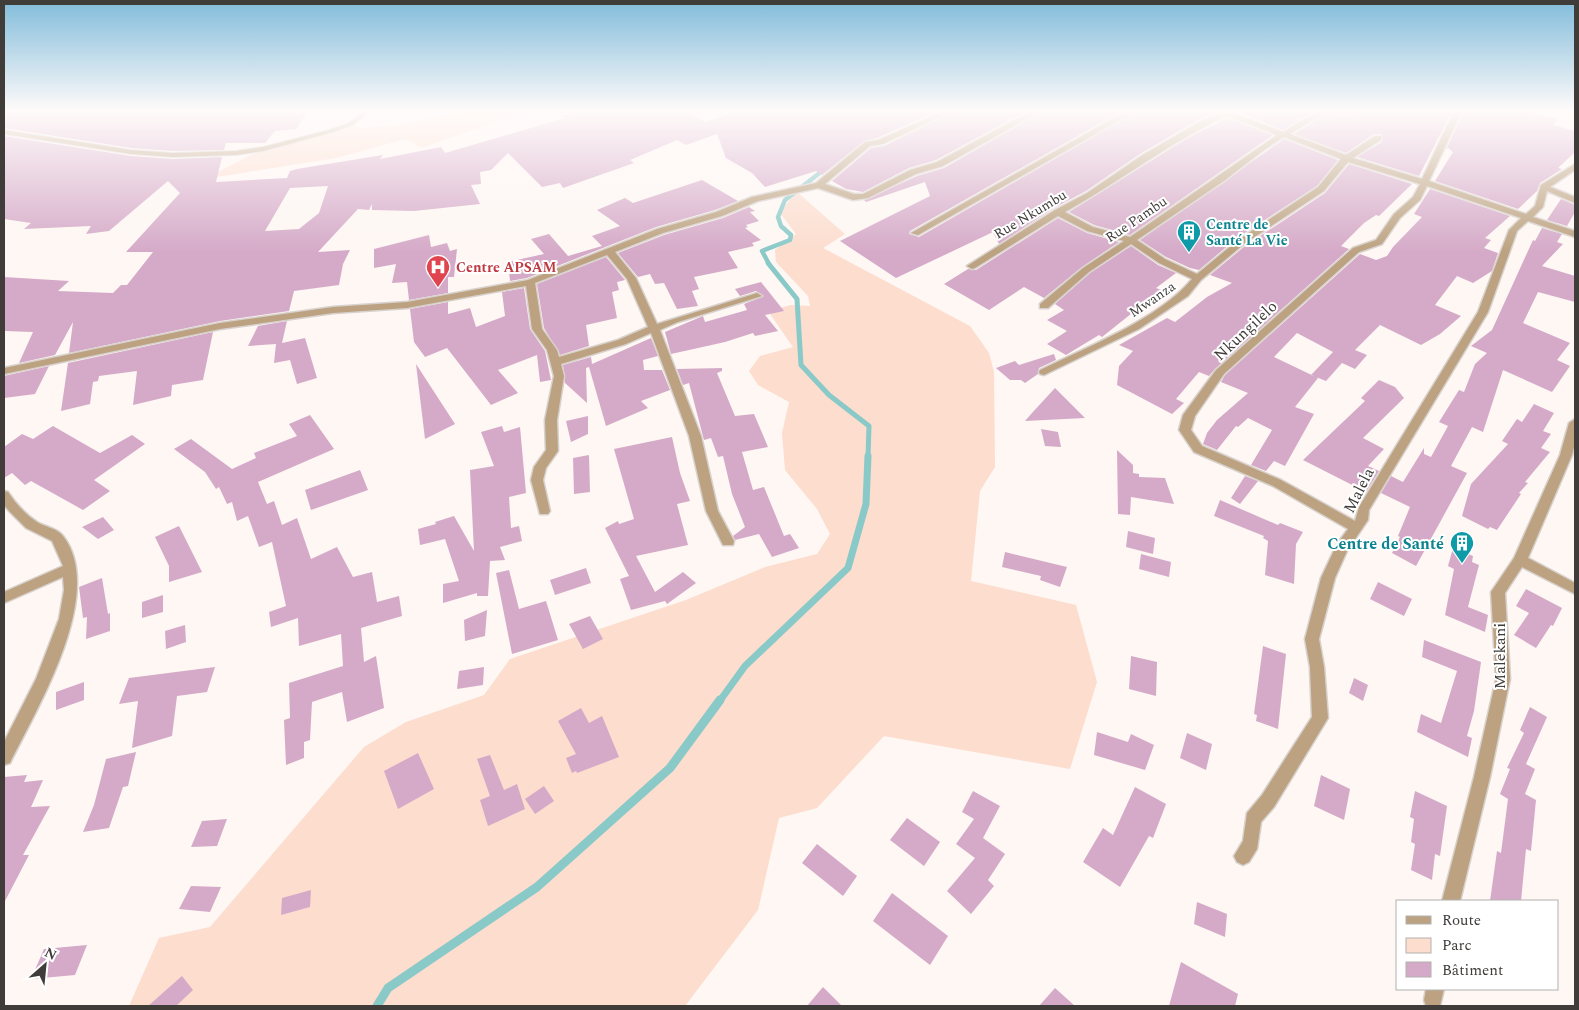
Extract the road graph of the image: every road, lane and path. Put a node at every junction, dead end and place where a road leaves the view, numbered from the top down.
1 (851, 158) edge
2 (951, 158) edge
3 (1048, 158) edge
4 (1144, 158) edge
5 (1248, 158) edge
6 (1435, 158) edge
7 (1349, 159) joint
8 (1575, 166) edge
9 (1423, 182) junction
10 (819, 185) junction
11 (1544, 188) junction
12 (1575, 200) edge
13 (1058, 212) junction
14 (1529, 217) junction
15 (915, 233) dead end
16 (1575, 234) edge
17 (1132, 240) junction
18 (610, 252) junction
19 (972, 266) dead end
20 (1198, 278) junction
21 (530, 282) junction
22 (757, 296) dead end
23 (1044, 306) dead end
24 (653, 329) junction
25 (556, 362) junction
26 (4, 371) edge
27 (1044, 372) dead end
28 (1575, 423) edge
29 (4, 496) edge
30 (544, 511) dead end
31 (1357, 528) junction
32 (728, 541) dead end
33 (1520, 560) junction
34 (69, 569) junction
35 (1575, 589) edge
36 (4, 598) edge
37 (4, 758) edge
38 (1243, 856) dead end
39 (1451, 900) edge

1 - 10 street
2 - 10 street
3 - 15 street
4 - 13 street, Rue Nkumbu
5 - 17 street, Rue Pambu
6 - 9 street, Nkungilelo
7 - 9 street
7 - 20 street, Mwanza
8 - 11 street
9 - 14 street
9 - 31 street, Nkungilelo
10 - 18 street
11 - 12 street
11 - 14 street, Malela
13 - 17 street
13 - 19 street, Rue Nkumbu
14 - 16 street
14 - 31 street, Malela
17 - 20 street
17 - 23 street, Rue Pambu
18 - 21 street
18 - 24 street
20 - 27 street, Mwanza
21 - 25 street
21 - 26 street
22 - 24 street
24 - 25 street
24 - 32 street
25 - 30 street
28 - 33 street, Malekani
29 - 34 street
31 - 38 street, Malela
33 - 35 street
33 - 39 street, Malekani
34 - 36 street
34 - 37 street

